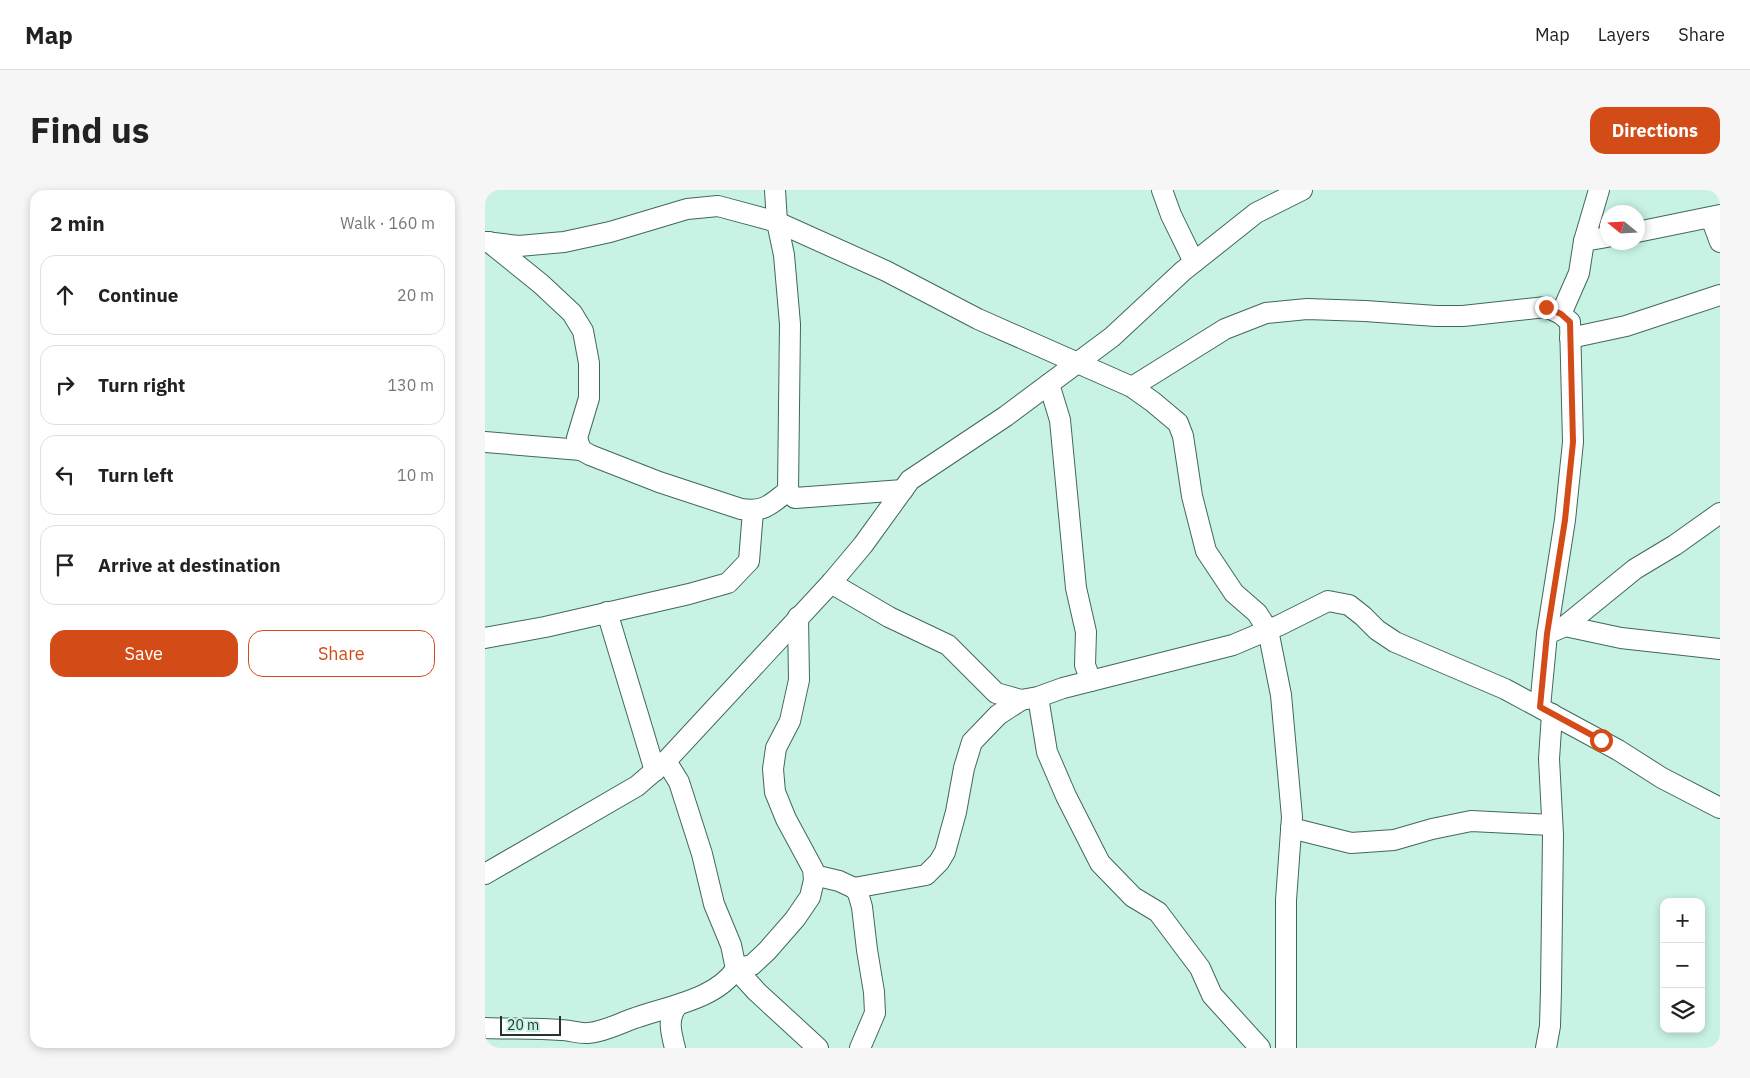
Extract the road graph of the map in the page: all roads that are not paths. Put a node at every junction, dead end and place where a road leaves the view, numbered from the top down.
1 (775, 190) edge
2 (1161, 190) edge
3 (1302, 190) edge
4 (1599, 190) edge
5 (1716, 216) edge
6 (777, 222) junction
7 (1645, 230) edge
8 (1600, 238) edge
9 (1584, 241) junction
10 (487, 242) edge
11 (1720, 242) edge
12 (1194, 262) junction
13 (1720, 295) edge
14 (1561, 314) junction
15 (1570, 338) junction
16 (1079, 362) junction
17 (1049, 384) junction
18 (1133, 387) junction
19 (485, 442) edge
20 (581, 450) junction
21 (788, 490) junction
22 (903, 490) junction
23 (753, 511) junction
24 (1718, 516) edge
25 (831, 582) junction
26 (607, 612) junction
27 (798, 617) junction
28 (1268, 630) junction
29 (1556, 630) junction
30 (485, 638) edge
31 (1720, 649) edge
32 (1091, 681) junction
33 (1030, 698) junction
34 (1546, 710) junction
35 (661, 766) junction
36 (1720, 808) edge
37 (1552, 825) junction
38 (1291, 828) junction
39 (485, 874) edge
40 (814, 875) junction
41 (854, 888) junction
42 (736, 969) junction
43 (677, 1006) junction
44 (485, 1028) edge
45 (675, 1048) edge
46 (818, 1048) edge
47 (860, 1048) edge
48 (1260, 1048) edge
49 (1286, 1048) edge
50 (1546, 1048) edge

1 - 6 street
2 - 12 street
3 - 12 street
4 - 9 street
5 - 7 street
5 - 11 street
6 - 10 street
6 - 16 street
6 - 21 street
8 - 9 street
9 - 14 street
10 - 20 street
12 - 16 street
13 - 15 street
14 - 15 street
14 - 18 street
15 - 29 street
16 - 17 street
16 - 18 street
17 - 22 street
17 - 32 street
18 - 28 street
19 - 20 street
20 - 23 street
21 - 22 street
21 - 23 street
22 - 25 street
23 - 26 street
24 - 29 street
25 - 27 street
25 - 33 street
26 - 30 street
26 - 35 street
27 - 35 street
27 - 40 street
28 - 32 street
28 - 34 street
28 - 38 street
29 - 31 street
29 - 34 street
32 - 33 street
33 - 41 street
33 - 48 street
34 - 36 street
34 - 37 street
35 - 39 street
35 - 42 street
37 - 38 street
37 - 50 street
38 - 49 street
40 - 41 street
40 - 42 street
41 - 47 street
42 - 43 street
42 - 46 street
43 - 44 street
43 - 45 street

